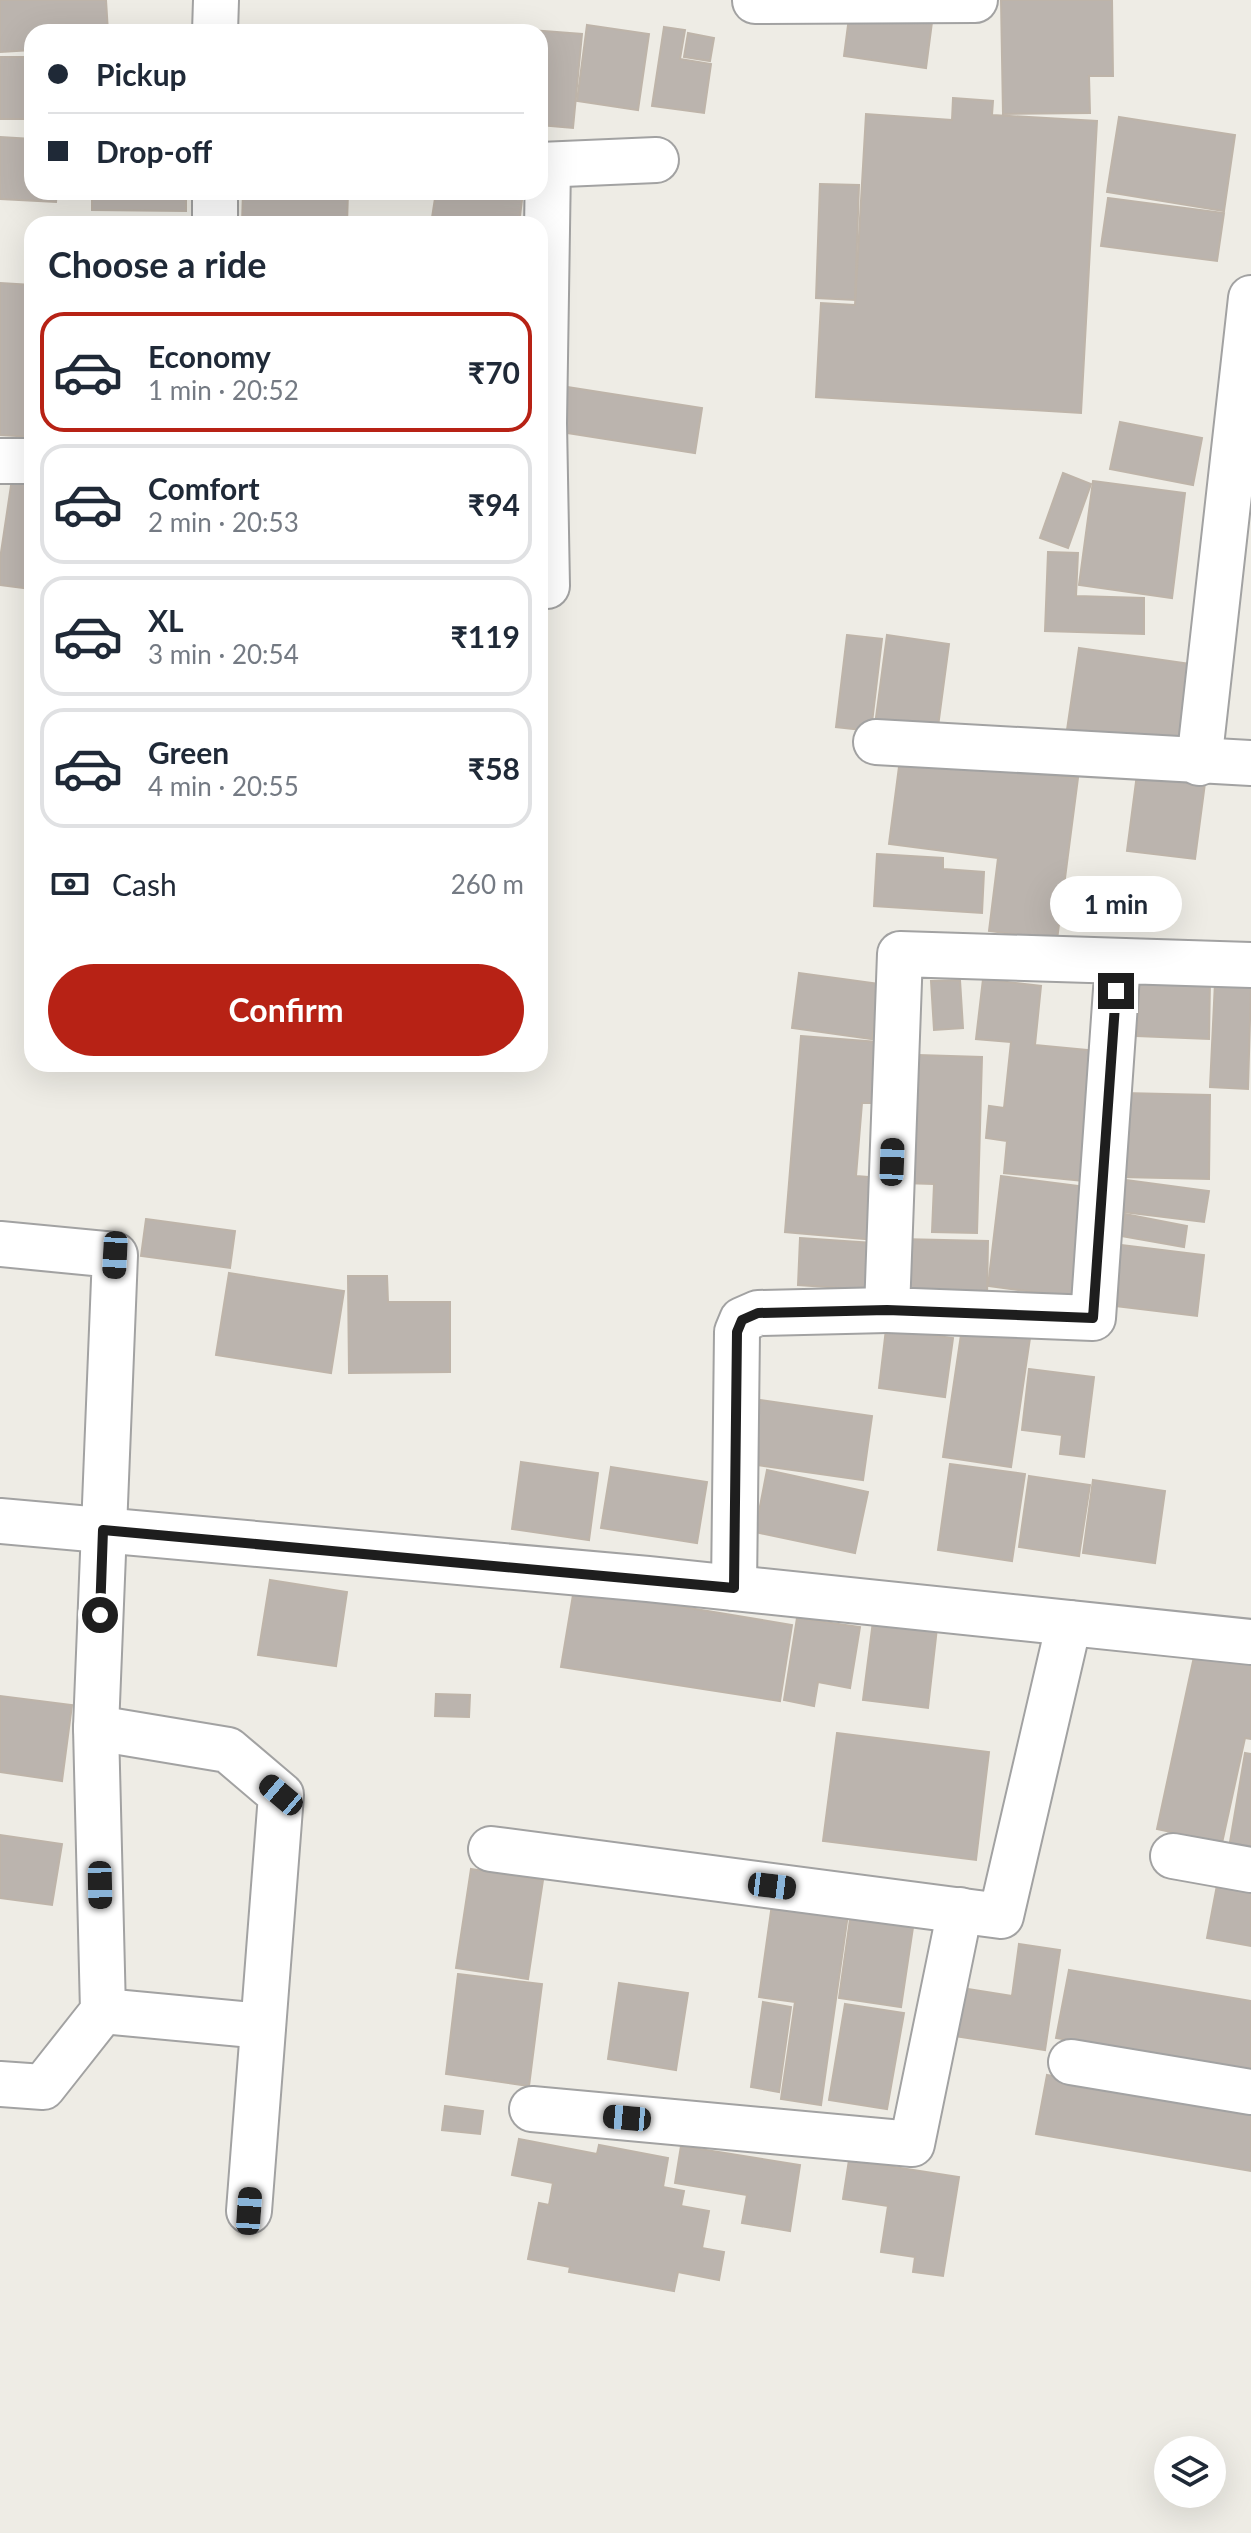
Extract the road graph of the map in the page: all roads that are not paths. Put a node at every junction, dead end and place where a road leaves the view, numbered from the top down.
1 (216, 0) edge
2 (975, 0) edge
3 (755, 1) edge
4 (215, 24) edge
5 (656, 160) dead end
6 (548, 165) edge
7 (1251, 298) edge
8 (0, 461) edge
9 (24, 461) edge
10 (876, 742) dead end
11 (1199, 763) junction
12 (1251, 763) edge
13 (1118, 961) junction
14 (1251, 965) edge
15 (0, 1244) edge
16 (887, 1310) junction
17 (0, 1521) edge
18 (103, 1530) junction
19 (734, 1588) junction
20 (1069, 1623) junction
21 (1251, 1642) edge
22 (96, 1728) junction
23 (491, 1849) dead end
24 (1173, 1856) dead end
25 (1251, 1870) edge
26 (960, 1910) junction
27 (103, 2011) junction
28 (263, 2026) junction
29 (1071, 2062) dead end
30 (0, 2084) edge
31 (1251, 2092) edge
32 (532, 2109) dead end
33 (249, 2211) dead end

1 - 4 street
2 - 3 street
5 - 6 street
7 - 11 street
8 - 9 street
10 - 11 street
11 - 12 street
13 - 14 street
13 - 16 street
13 - 16 street
15 - 18 street
16 - 19 street
17 - 18 street
18 - 19 street
18 - 22 street
19 - 20 street
20 - 21 street
20 - 26 street
22 - 27 street
22 - 28 street
23 - 26 street
24 - 25 street
26 - 32 street
27 - 28 street
27 - 30 street
28 - 33 street
29 - 31 street

